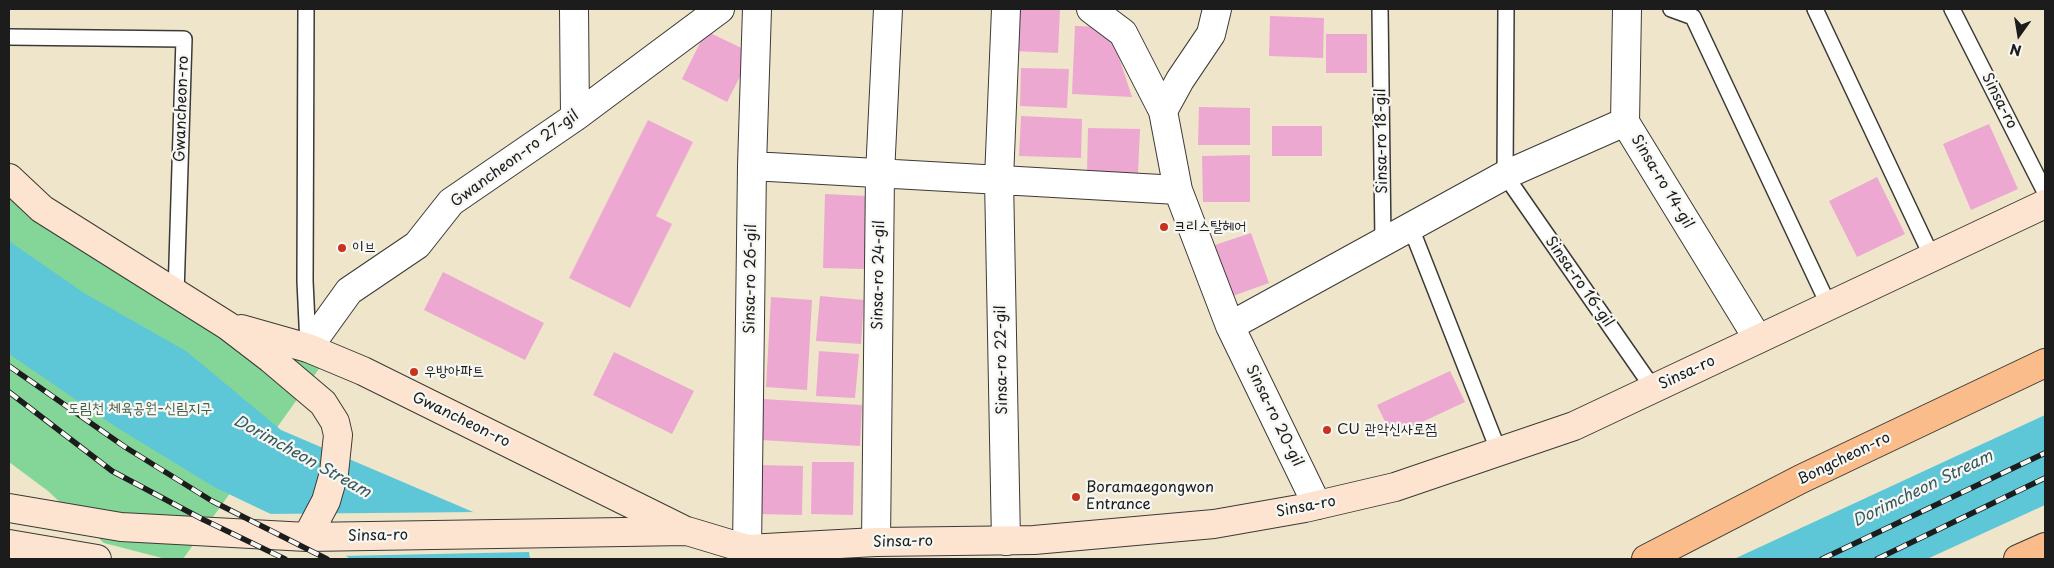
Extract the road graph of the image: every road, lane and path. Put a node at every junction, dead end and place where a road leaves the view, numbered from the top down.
1 (306, 9) edge
2 (574, 9) edge
3 (720, 9) edge
4 (757, 9) edge
5 (888, 9) edge
6 (1006, 9) edge
7 (1091, 9) edge
8 (1217, 9) edge
9 (1380, 9) edge
10 (1506, 9) edge
11 (1627, 9) edge
12 (1671, 9) edge
13 (1815, 9) edge
14 (1952, 9) edge
15 (9, 37) edge
16 (1163, 111) junction
17 (574, 117) junction
18 (1625, 122) junction
19 (752, 166) junction
20 (880, 174) junction
21 (1505, 175) junction
22 (9, 178) edge
23 (999, 179) junction
24 (1178, 190) junction
25 (2045, 192) edge
26 (2045, 204) edge
27 (1411, 228) junction
28 (1383, 243) junction
29 (1932, 257) junction
30 (176, 294) junction
31 (1829, 306) junction
32 (228, 326) junction
33 (1230, 326) junction
34 (1758, 339) junction
35 (308, 348) junction
36 (2045, 363) edge
37 (1653, 388) junction
38 (1499, 452) junction
39 (1317, 506) junction
40 (9, 508) edge
41 (687, 531) junction
42 (307, 537) junction
43 (1006, 540) junction
44 (876, 542) junction
45 (18, 546) edge
46 (2045, 547) edge
47 (742, 554) edge
48 (97, 559) edge
49 (1646, 559) edge
50 (2018, 559) edge

1 - 35 lane
2 - 17 street
3 - 17 street, Gwancheon-ro 27-gil
4 - 19 street, Sinsa-ro 26-gil
5 - 20 street, Sinsa-ro 24-gil
6 - 23 street, Sinsa-ro 22-gil
7 - 16 street, Sinsa-ro 20-gil
8 - 16 street
9 - 28 lane, Sinsa-ro 18-gil
10 - 21 lane
11 - 18 street, Sinsa-ro 14-gil
12 - 31 lane
13 - 29 lane
14 - 25 lane, Sinsa-ro
15 - 30 lane, Gwancheon-ro
16 - 24 street, Sinsa-ro 20-gil
17 - 35 street, Gwancheon-ro 27-gil
18 - 21 street
18 - 34 street, Sinsa-ro 14-gil
19 - 20 street
19 - 47 street, Sinsa-ro 26-gil
20 - 23 street
20 - 44 street, Sinsa-ro 24-gil
21 - 27 street
21 - 37 lane, Sinsa-ro 16-gil
22 - 30 main road, Gwancheon-ro
23 - 24 street
23 - 43 street, Sinsa-ro 22-gil
24 - 33 street, Sinsa-ro 20-gil
26 - 29 main road, Sinsa-ro
27 - 28 street
27 - 38 lane
28 - 33 street
29 - 31 main road, Sinsa-ro
30 - 32 main road, Gwancheon-ro
31 - 34 main road, Sinsa-ro
32 - 35 main road, Gwancheon-ro
32 - 42 main road, Gwancheon-ro
33 - 39 street, Sinsa-ro 20-gil
34 - 37 main road, Sinsa-ro
35 - 41 main road, Gwancheon-ro
36 - 49 main road, Bongcheon-ro
37 - 38 main road, Sinsa-ro
38 - 39 main road, Sinsa-ro
39 - 43 main road, Sinsa-ro
40 - 42 main road, Sinsa-ro
41 - 42 main road, Sinsa-ro
41 - 47 main road, Sinsa-ro
43 - 44 main road, Sinsa-ro
44 - 47 main road, Sinsa-ro
45 - 48 main road
46 - 50 main road

